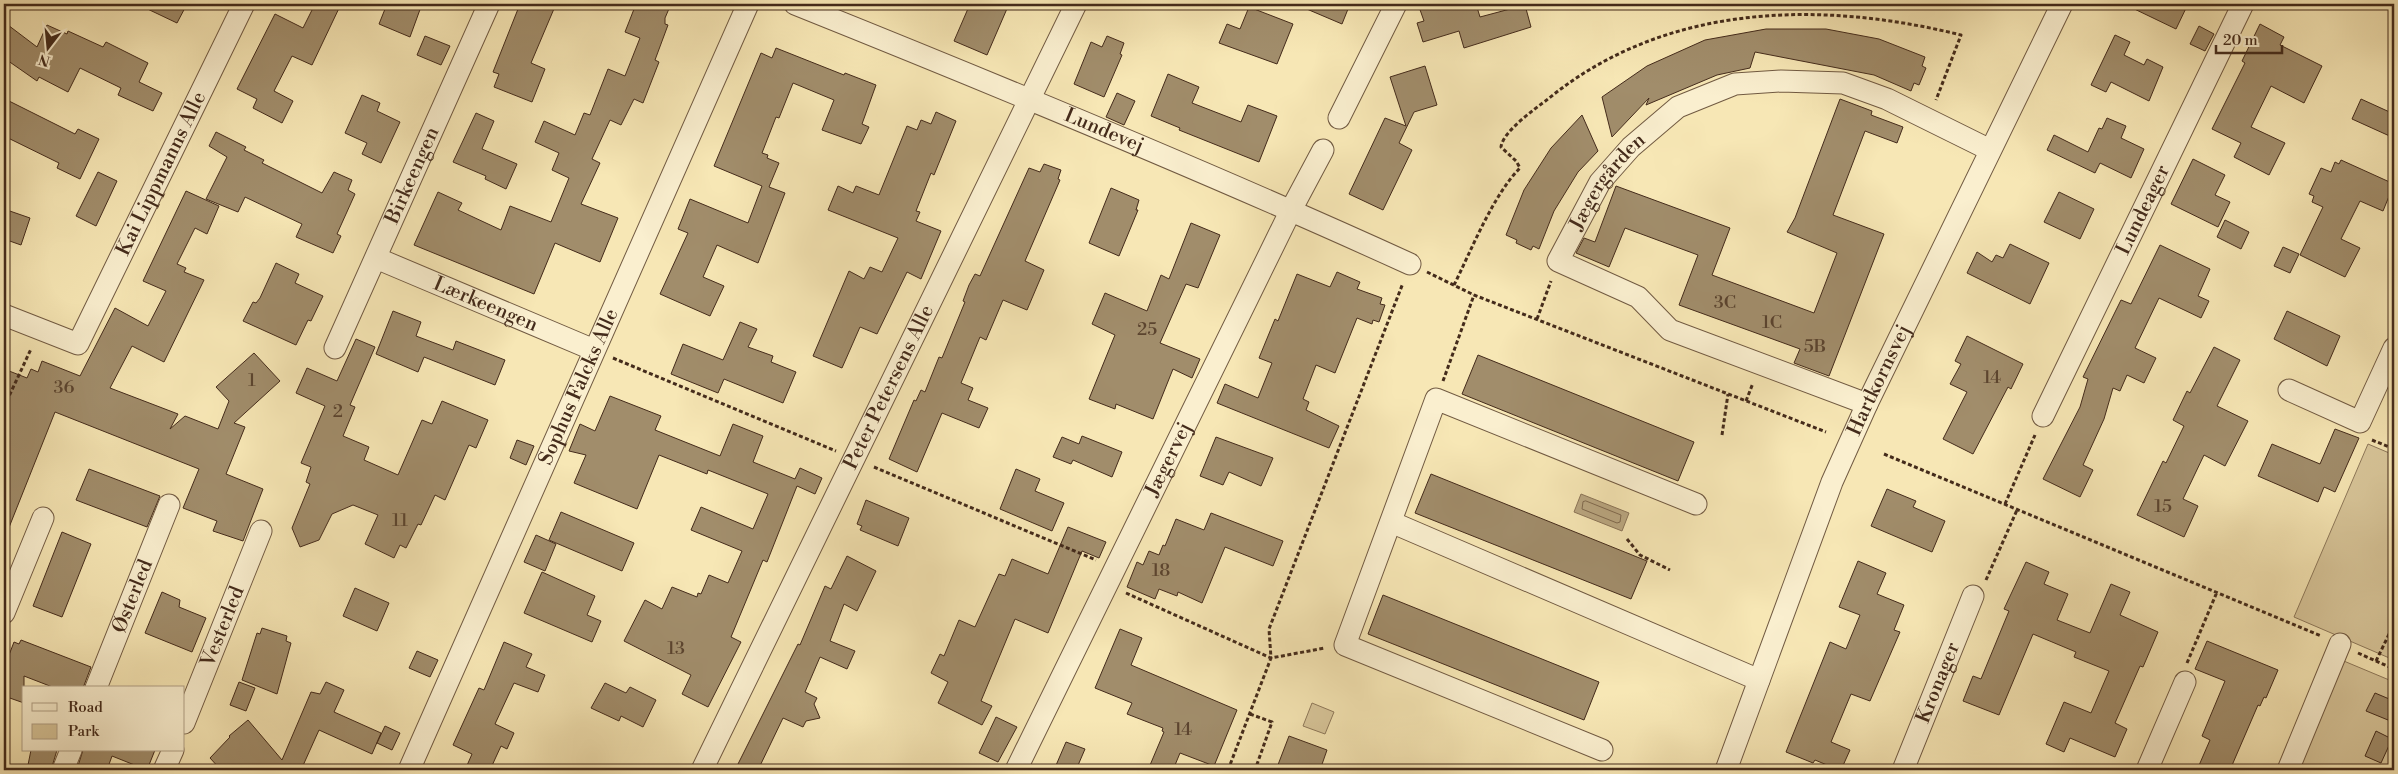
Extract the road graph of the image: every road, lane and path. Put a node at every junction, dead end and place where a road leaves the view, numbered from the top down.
1 (244, 4) edge
2 (489, 4) edge
3 (748, 4) edge
4 (795, 4) edge
5 (1076, 4) edge
6 (1396, 4) edge
7 (2062, 4) edge
8 (2243, 4) edge
9 (1029, 98) junction
10 (1339, 118) dead end
11 (1323, 150) dead end
12 (1990, 150) junction
13 (1291, 210) junction
14 (376, 258) junction
15 (1558, 261) junction
16 (1410, 264) junction
17 (1474, 295) junction
18 (4, 315) edge
19 (1537, 319) junction
20 (40, 330) junction
21 (335, 348) dead end
22 (2394, 348) edge
23 (594, 350) junction
24 (2289, 390) dead end
25 (1728, 394) junction
26 (1436, 399) junction
27 (1867, 404) junction
28 (4, 407) edge
29 (2043, 416) joint
30 (1826, 432) dead end
31 (1722, 435) dead end
32 (1884, 454) dead end
33 (1696, 504) dead end
34 (2005, 504) junction
35 (169, 505) dead end
36 (2016, 510) junction
37 (43, 518) dead end
38 (1391, 522) junction
39 (261, 531) dead end
40 (1627, 539) dead end
41 (1670, 570) dead end
42 (1107, 585) junction
43 (2217, 592) junction
44 (1973, 596) joint
45 (4, 613) edge
46 (2394, 624) edge
47 (2340, 644) junction
48 (1345, 645) junction
49 (1272, 658) junction
50 (2376, 661) junction
51 (2394, 669) edge
52 (1759, 680) junction
53 (2185, 682) joint
54 (97, 686) edge
55 (1250, 714) junction
56 (185, 721) edge
57 (1602, 750) dead end
58 (70, 752) edge
59 (171, 752) edge
60 (1363, 766) dead end
61 (63, 770) edge
62 (164, 770) edge
63 (410, 770) edge
64 (702, 770) edge
65 (1016, 770) edge
66 (1228, 770) edge
67 (1255, 770) edge
68 (1361, 770) edge
69 (1726, 770) edge
70 (1903, 770) edge
71 (2147, 770) edge
72 (2288, 770) edge

1 - 20 street, Kai Lippmanns Alle
2 - 14 street, Birkeengen
3 - 23 street, Sophus Falcks Alle
4 - 9 street, Lundevej
5 - 9 street, Peter Petersens Alle
6 - 10 street
7 - 12 street, Hartkornsvej
8 - 29 street, Lundeager
9 - 13 street, Lundevej
9 - 64 street, Peter Petersens Alle
11 - 13 street, Jægervej
12 - 15 street, Jægergården
12 - 27 street, Hartkornsvej
13 - 16 street, Lundevej
13 - 42 street, Jægervej
14 - 21 street, Birkeengen
14 - 23 street, Lærkeengen
15 - 19 path
15 - 27 street
16 - 17 path
16 - 49 path
17 - 19 path
17 - 26 path
18 - 20 street
19 - 25 path
20 - 28 path
22 - 24 street
23 - 63 street, Sophus Falcks Alle
25 - 30 path
25 - 31 path
26 - 33 street
26 - 38 street
27 - 52 street, Hartkornsvej
29 - 34 path
32 - 34 path
34 - 36 path
35 - 54 street, Østerled
36 - 43 path
36 - 44 path
37 - 45 street
38 - 48 street
38 - 52 street
39 - 56 street, Vesterled
40 - 41 path
42 - 49 path
42 - 65 street, Jægervej
43 - 47 path
43 - 53 path
44 - 70 street, Kronager
46 - 50 path
47 - 50 path
47 - 72 street
48 - 49 path
48 - 57 street
49 - 55 path
50 - 51 path
52 - 69 street, Hartkornsvej
53 - 71 street
55 - 66 path
55 - 67 path
58 - 61 street
59 - 62 street
60 - 68 path

